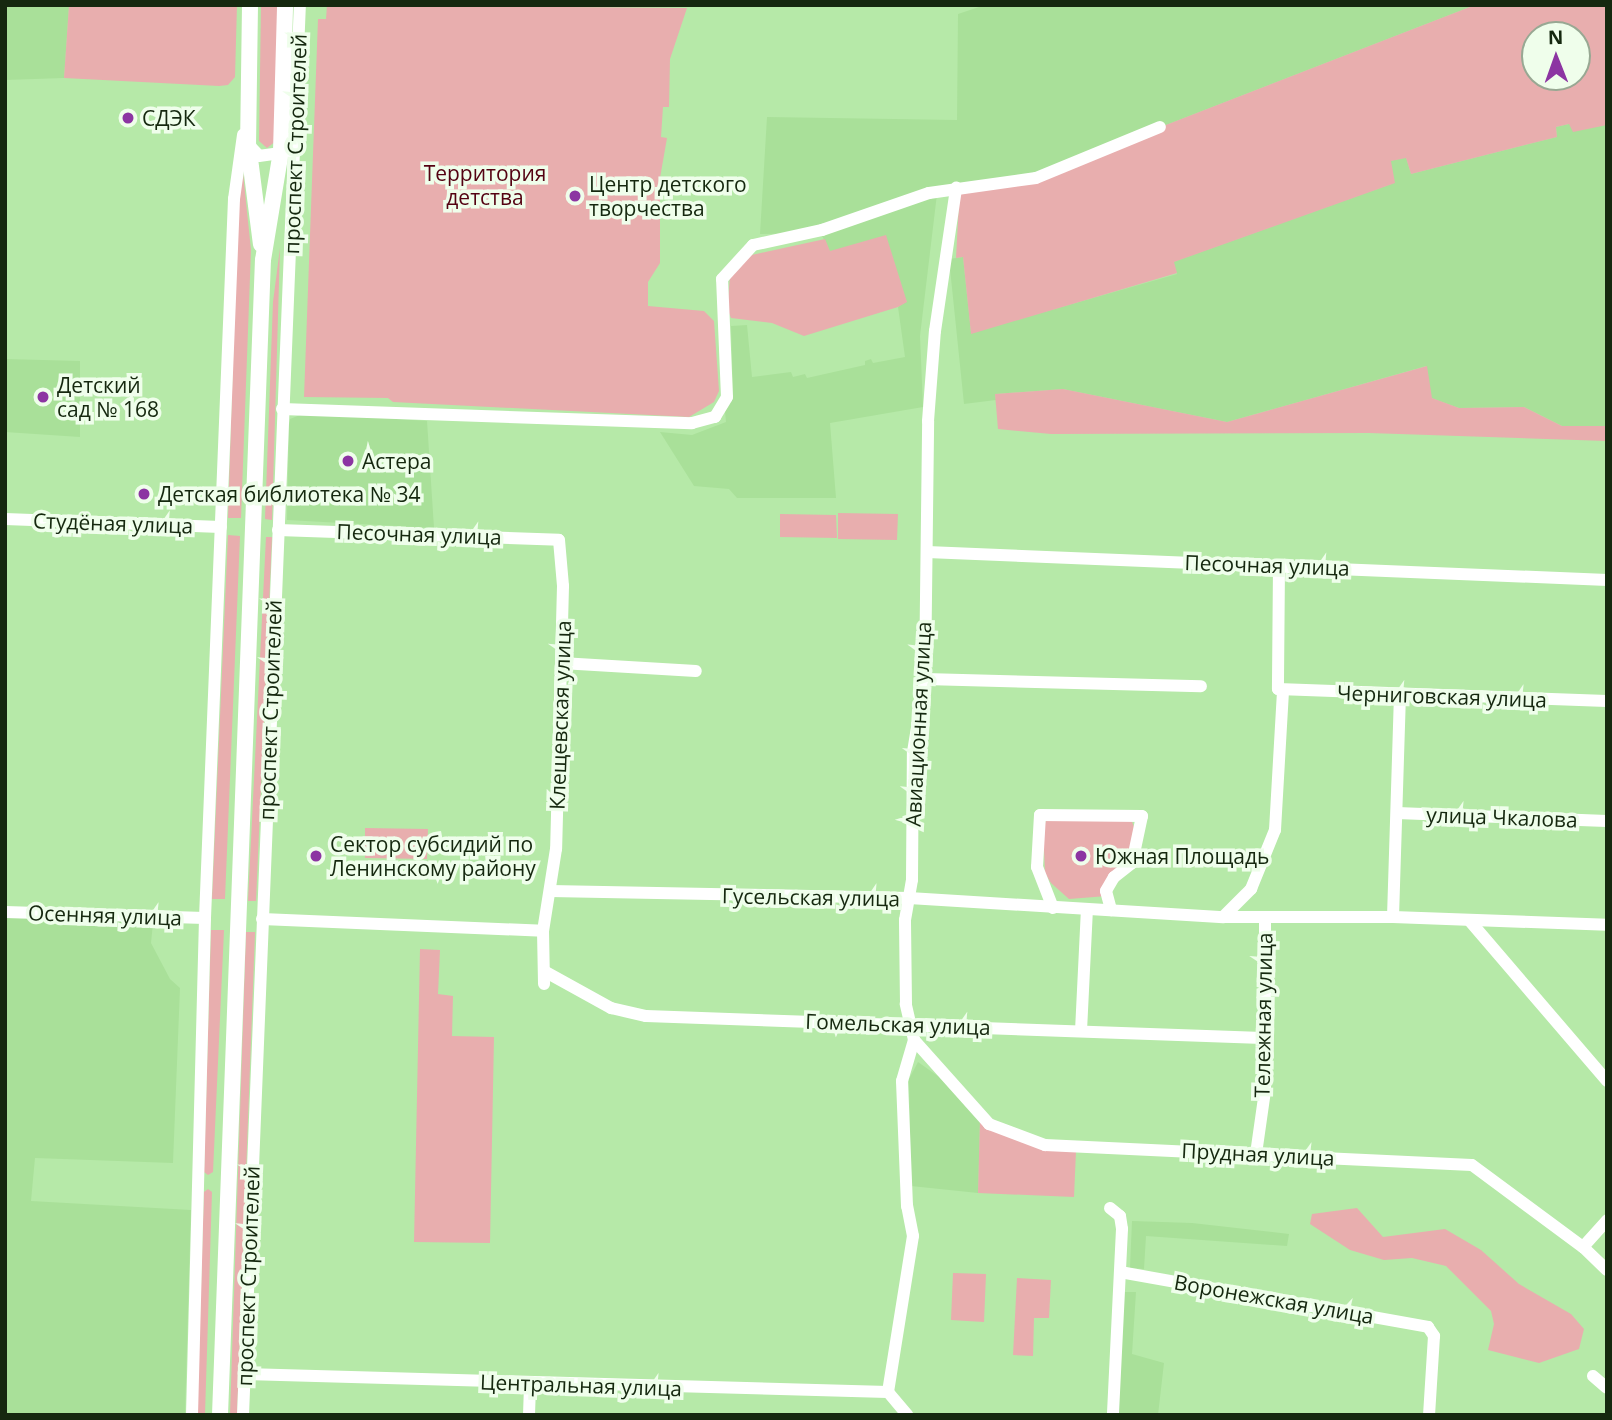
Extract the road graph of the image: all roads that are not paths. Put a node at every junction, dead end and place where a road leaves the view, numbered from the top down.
1 (250, 5) edge
2 (285, 5) edge
3 (300, 5) edge
4 (248, 100) junction
5 (1160, 127) dead end
6 (248, 143) junction
7 (289, 152) junction
8 (956, 188) junction
9 (263, 260) junction
10 (282, 409) junction
11 (5, 519) edge
12 (221, 527) junction
13 (278, 530) junction
14 (559, 540) joint
15 (926, 551) junction
16 (1279, 566) junction
17 (1607, 580) edge
18 (561, 663) junction
19 (696, 671) dead end
20 (925, 679) junction
21 (1201, 686) dead end
22 (1280, 690) junction
23 (1400, 695) junction
24 (1607, 701) edge
25 (1397, 813) junction
26 (1607, 821) edge
27 (550, 891) junction
28 (909, 898) junction
29 (1053, 908) junction
30 (1087, 909) junction
31 (1111, 910) junction
32 (5, 912) edge
33 (1223, 917) junction
34 (1393, 917) junction
35 (205, 918) junction
36 (1265, 918) junction
37 (262, 919) junction
38 (1469, 920) junction
39 (1607, 925) edge
40 (543, 931) junction
41 (908, 1025) junction
42 (1081, 1031) junction
43 (1263, 1038) junction
44 (914, 1040) junction
45 (1607, 1081) edge
46 (1256, 1154) junction
47 (1110, 1208) dead end
48 (1607, 1220) edge
49 (1583, 1247) junction
50 (1607, 1270) edge
51 (1120, 1272) junction
52 (244, 1374) junction
53 (1593, 1376) dead end
54 (530, 1382) junction
55 (1607, 1388) edge
56 (888, 1392) junction
57 (192, 1415) edge
58 (220, 1415) edge
59 (243, 1415) edge
60 (529, 1415) edge
61 (907, 1415) edge
62 (1113, 1415) edge
63 (1429, 1415) edge

1 - 4 main road, проспект Строителей
2 - 7 main road, проспект Строителей
3 - 7 street, проспект Строителей
4 - 6 main road, проспект Строителей
4 - 12 street, проспект Строителей
5 - 8 street
6 - 7 street
6 - 9 main road, проспект Строителей
7 - 9 main road, проспект Строителей
7 - 10 street, проспект Строителей
8 - 10 street
8 - 15 street, Авиационная улица
9 - 58 main road, проспект Строителей
10 - 13 street, проспект Строителей
11 - 12 street, Студёная улица
12 - 35 street, проспект Строителей
13 - 14 street, Песочная улица
13 - 37 street, проспект Строителей
14 - 18 street, Клещевская улица
15 - 16 street, Песочная улица
15 - 20 street, Авиационная улица
16 - 17 street, Песочная улица
16 - 22 street, Тележная улица
18 - 19 street
18 - 27 street, Клещевская улица
20 - 21 street
20 - 28 street, Авиационная улица
22 - 23 street, Черниговская улица
22 - 33 street, Тележная улица
23 - 24 street, Черниговская улица
23 - 25 street
25 - 26 street, улица Чкалова
25 - 34 street
27 - 28 street, Гусельская улица
27 - 40 street
28 - 29 street, Гусельская улица
28 - 41 street, Авиационная улица
29 - 30 street, Гусельская улица
29 - 31 street
30 - 31 street, Гусельская улица
30 - 42 street
31 - 33 street, Гусельская улица
32 - 35 street, Осенняя улица
33 - 36 street, Гусельская улица
34 - 36 street, Гусельская улица
34 - 38 street, Гусельская улица
35 - 57 street, проспект Строителей
36 - 43 street, Тележная улица
37 - 40 street
37 - 52 street, проспект Строителей
38 - 39 street, Гусельская улица
38 - 45 street
40 - 41 street, Гомельская улица
41 - 42 street, Гомельская улица
41 - 44 street, Прудная улица
42 - 43 street, Гомельская улица
43 - 46 street, Тележная улица
44 - 46 street, Прудная улица
44 - 56 street
46 - 49 street, Прудная улица
47 - 51 street
48 - 49 street
49 - 50 street, Прудная улица
51 - 62 street
51 - 63 street, Воронежская улица
52 - 54 street, Центральная улица
52 - 59 street, проспект Строителей
53 - 55 street
54 - 56 street, Центральная улица
54 - 60 street
56 - 61 street

